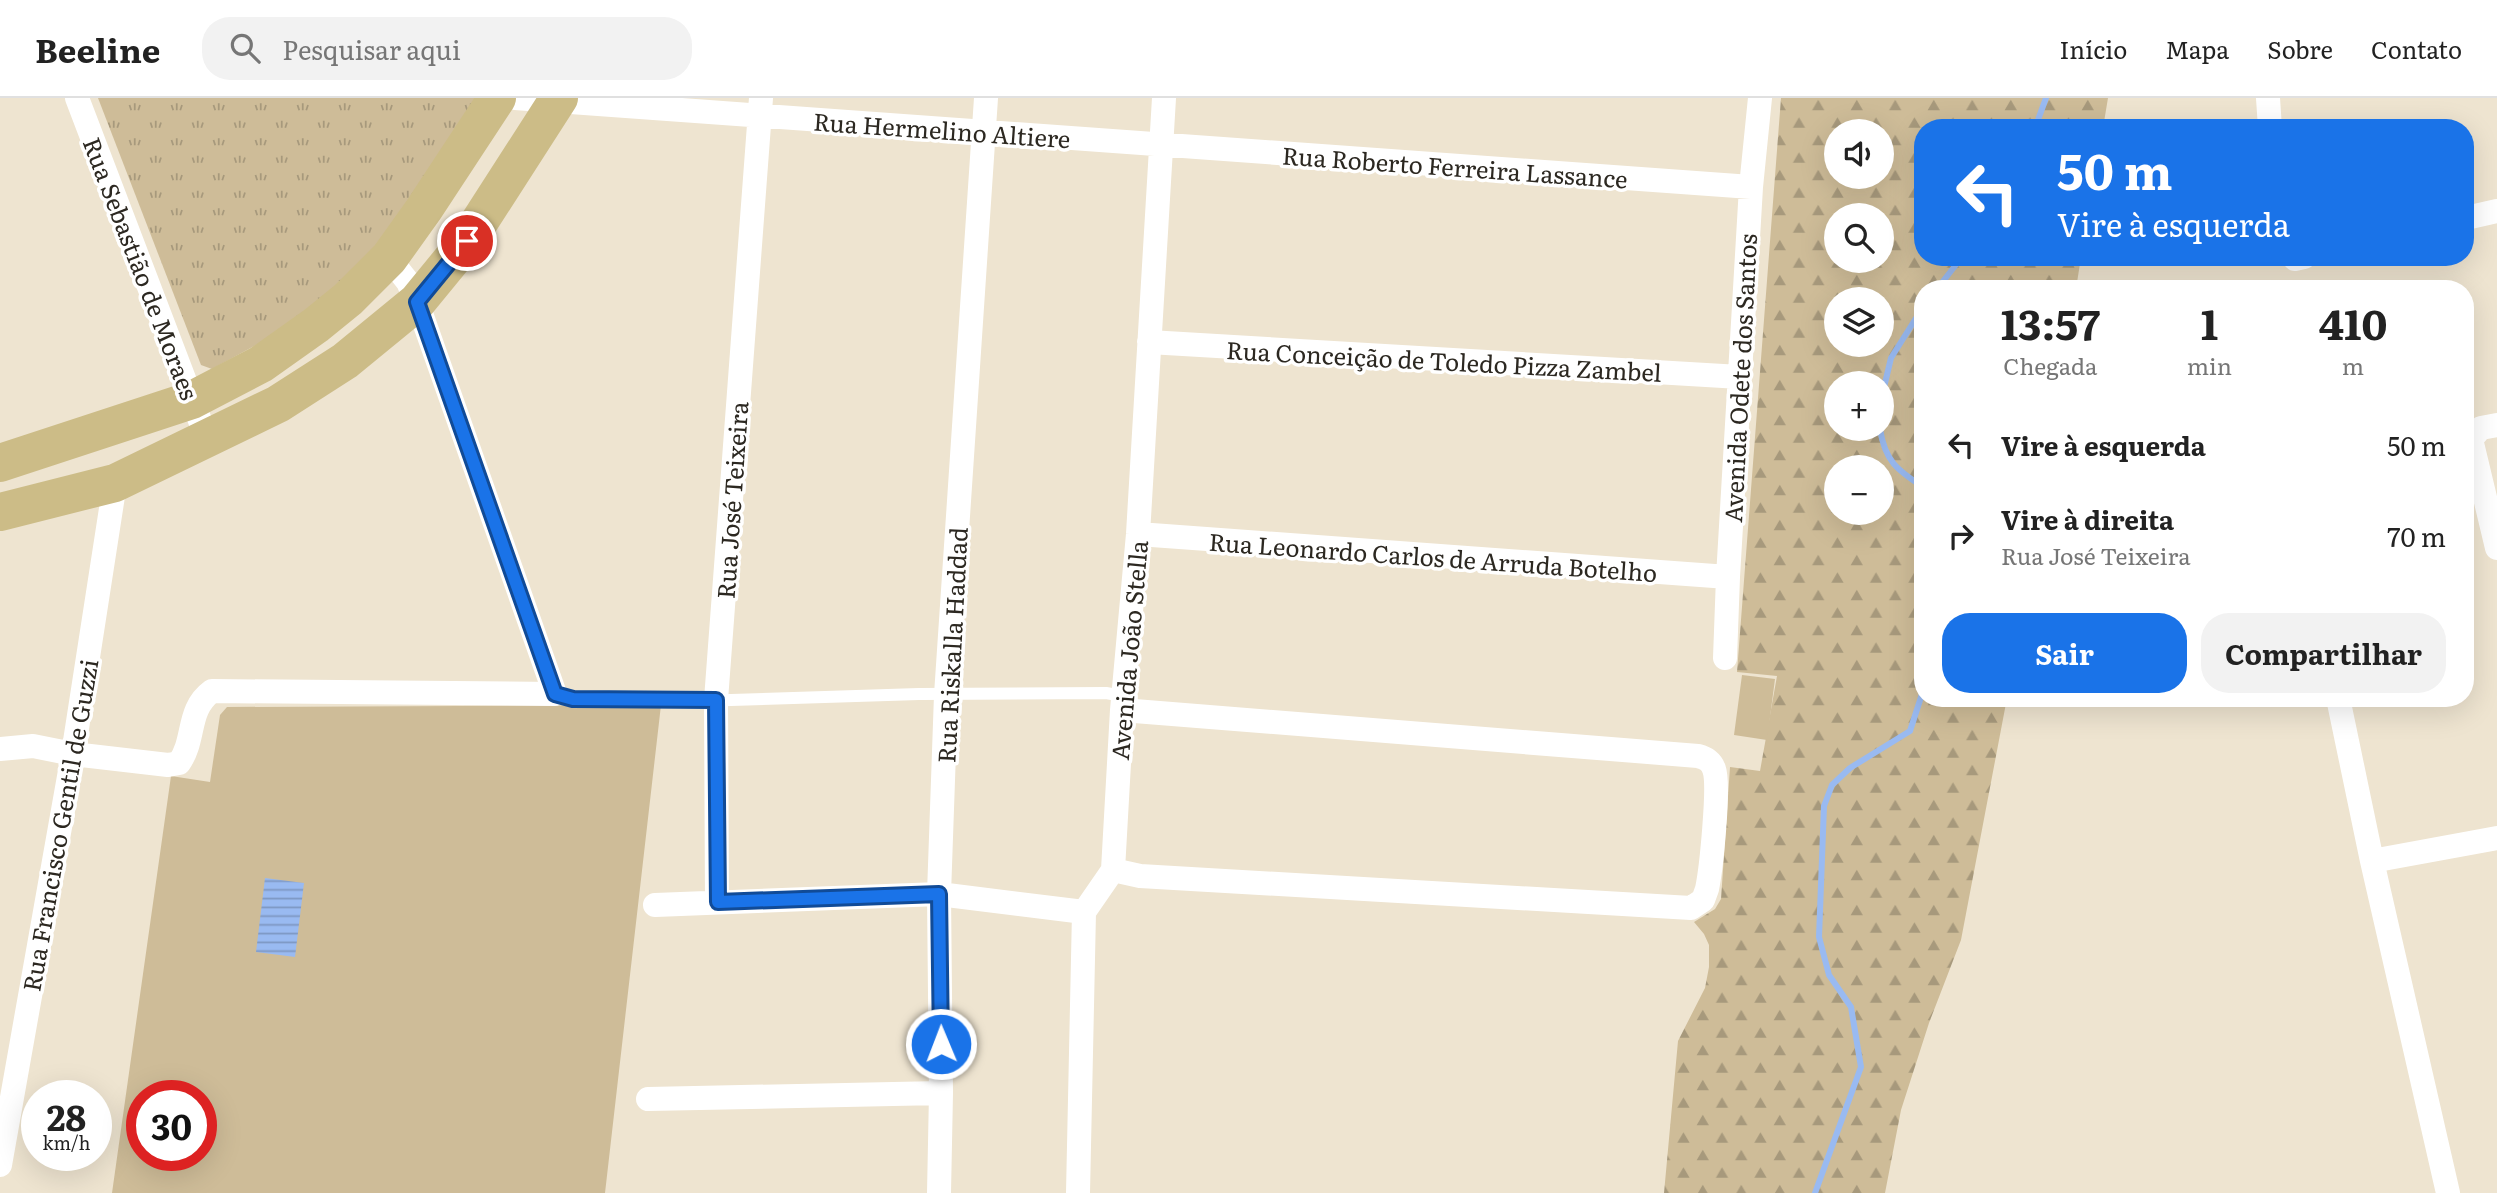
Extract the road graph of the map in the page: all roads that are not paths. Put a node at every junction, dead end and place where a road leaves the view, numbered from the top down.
1 (77, 98) edge
2 (497, 98) edge
3 (515, 98) edge
4 (986, 98) edge
5 (1164, 98) edge
6 (1760, 98) edge
7 (2268, 98) edge
8 (558, 99) edge
9 (760, 107) edge
10 (2269, 119) edge
11 (983, 131) junction
12 (1160, 145) junction
13 (1751, 187) junction
14 (2497, 211) edge
15 (2474, 216) edge
16 (389, 258) junction
17 (417, 302) junction
18 (1149, 342) junction
19 (1740, 377) junction
20 (192, 400) junction
21 (2497, 425) edge
22 (2474, 436) edge
23 (207, 439) junction
24 (2474, 452) edge
25 (0, 463) edge
26 (115, 483) junction
27 (0, 512) edge
28 (1138, 534) junction
29 (2497, 548) edge
30 (1728, 577) junction
31 (1725, 658) dead end
32 (555, 694) junction
33 (946, 695) junction
34 (716, 700) junction
35 (1123, 703) junction
36 (2340, 707) edge
37 (0, 749) edge
38 (73, 754) junction
39 (2497, 838) edge
40 (2372, 861) junction
41 (1114, 870) junction
42 (939, 894) junction
43 (718, 902) junction
44 (655, 905) dead end
45 (1084, 912) junction
46 (941, 1093) junction
47 (648, 1099) dead end
48 (0, 1165) edge
49 (939, 1193) edge
50 (1078, 1193) edge
51 (2448, 1193) edge

1 - 20 street, Rua Sebastião de Moraes
2 - 16 main road
3 - 8 street, Rua Hermelino Altiere
4 - 11 street, Rua Riskalla Haddad
5 - 12 street, Avenida João Stella
6 - 13 street, Avenida Odete dos Santos
7 - 10 street
8 - 9 street, Rua Hermelino Altiere
8 - 17 main road
9 - 11 street, Rua Hermelino Altiere
9 - 34 street, Rua José Teixeira
11 - 12 street, Rua Hermelino Altiere
11 - 33 street, Rua Riskalla Haddad
12 - 13 street, Rua Roberto Ferreira Lassance
12 - 18 street, Avenida João Stella
13 - 19 street, Avenida Odete dos Santos
14 - 15 street
16 - 17 street
16 - 20 main road
17 - 23 main road
17 - 32 street
18 - 19 street, Rua Conceição de Toledo Pizza Zambel
18 - 28 street, Avenida João Stella
19 - 30 street, Avenida Odete dos Santos
20 - 23 street, Rua Sebastião de Moraes
20 - 25 main road
21 - 22 street
23 - 26 main road
24 - 29 street
26 - 27 main road
26 - 38 street, Rua Francisco Gentil de Guzzi
28 - 30 street, Rua Leonardo Carlos de Arruda Botelho
28 - 35 street, Avenida João Stella
30 - 31 street, Avenida Odete dos Santos
32 - 34 lane
32 - 38 street
33 - 34 lane
33 - 35 lane
33 - 42 street, Rua Riskalla Haddad
34 - 43 street, Rua José Teixeira
35 - 41 street, Avenida João Stella
35 - 41 street
36 - 40 street
37 - 38 street
38 - 48 street, Rua Francisco Gentil de Guzzi
39 - 40 street
40 - 51 street
41 - 45 street
42 - 43 street
42 - 45 street
42 - 46 street, Rua Riskalla Haddad
43 - 44 street
45 - 50 street
46 - 47 street
46 - 49 street, Rua Riskalla Haddad

